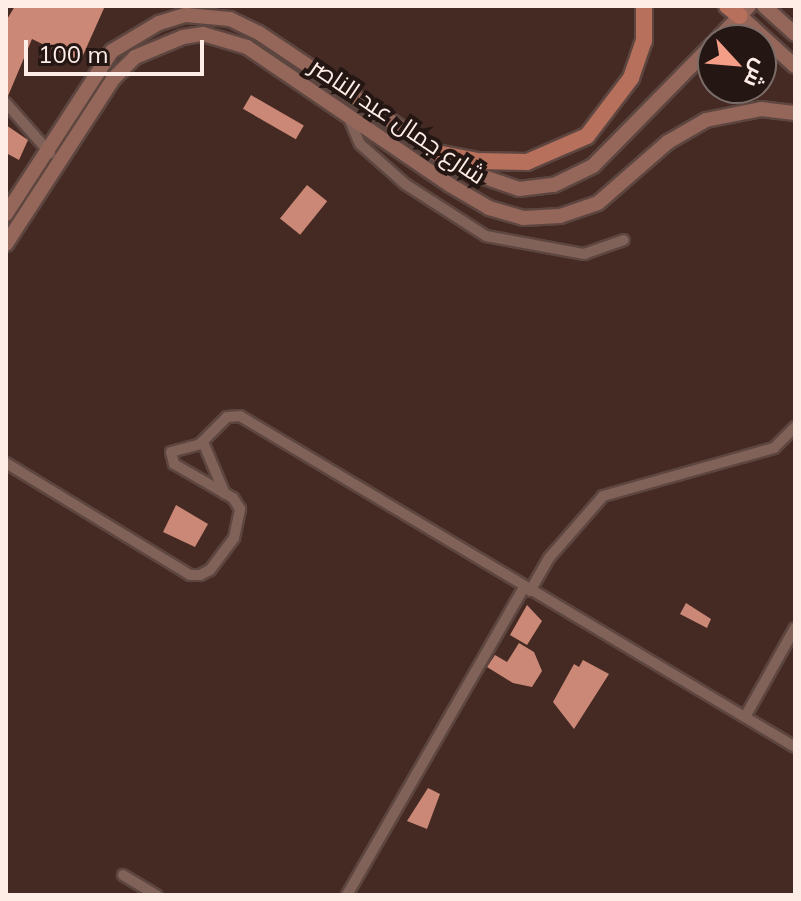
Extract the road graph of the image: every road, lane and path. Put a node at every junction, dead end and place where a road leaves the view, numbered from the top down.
1 (644, 6) edge
2 (764, 6) edge
3 (739, 9) edge
4 (795, 34) edge
5 (697, 61) edge
6 (795, 66) edge
7 (6, 103) edge
8 (795, 113) edge
9 (348, 116) junction
10 (46, 149) junction
11 (437, 153) junction
12 (57, 161) junction
13 (6, 214) edge
14 (624, 240) dead end
15 (6, 244) edge
16 (795, 427) edge
17 (203, 442) junction
18 (6, 463) edge
19 (225, 494) junction
20 (527, 589) junction
21 (795, 628) edge
22 (745, 717) junction
23 (795, 747) edge
24 (123, 875) dead end
25 (156, 895) edge
26 (347, 895) edge

1 - 11 highway
2 - 4 main road
3 - 6 main road
5 - 11 main road, شارع جمال عبد الناصر
7 - 10 street
8 - 9 main road, شارع جمال عبد الناصر
9 - 12 main road, شارع جمال عبد الناصر
9 - 14 street
10 - 11 main road, شارع جمال عبد الناصر
10 - 12 street
10 - 13 main road, شارع جمال عبد الناصر
12 - 15 main road, شارع جمال عبد الناصر
16 - 20 street
17 - 19 street
17 - 19 street
17 - 20 street
18 - 19 street
20 - 22 street
20 - 26 street
21 - 22 street
22 - 23 street
24 - 25 street

